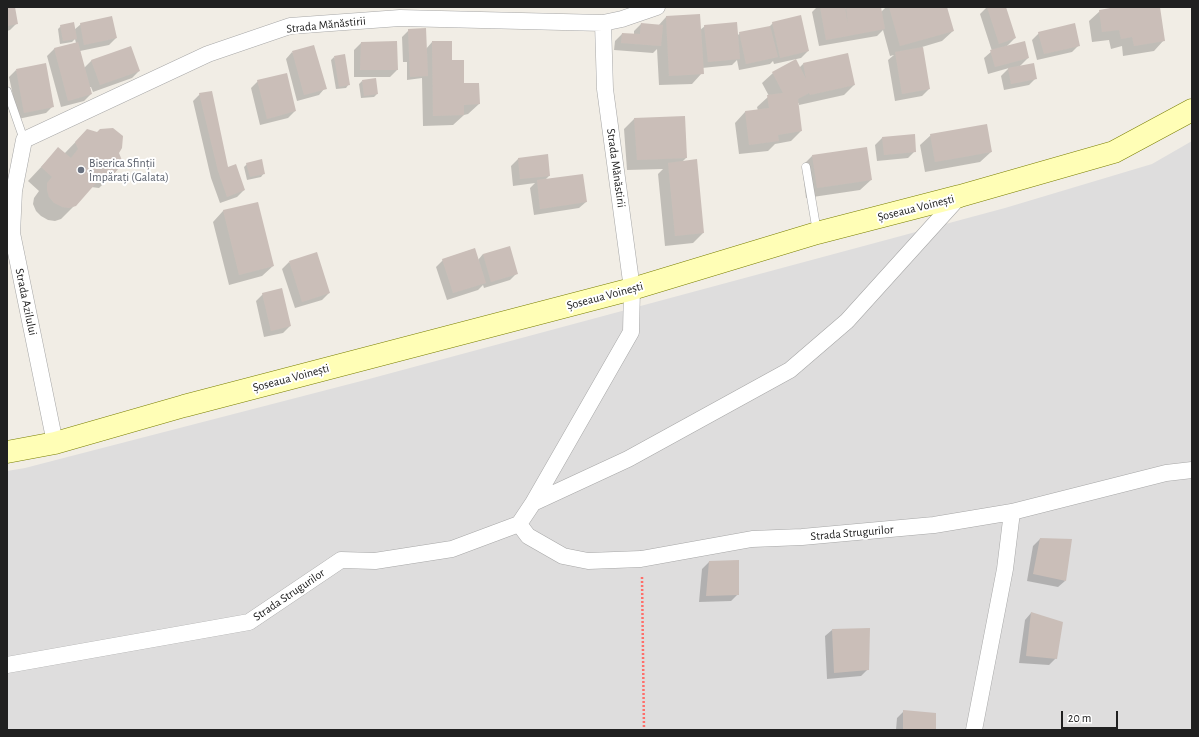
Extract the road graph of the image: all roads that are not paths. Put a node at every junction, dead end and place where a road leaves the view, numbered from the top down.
1 (657, 7) edge
2 (603, 23) junction
3 (7, 91) edge
4 (1192, 110) edge
5 (24, 140) junction
6 (806, 167) dead end
7 (960, 196) junction
8 (817, 233) junction
9 (632, 289) junction
10 (55, 444) junction
11 (7, 452) edge
12 (1192, 470) edge
13 (533, 503) junction
14 (1012, 512) junction
15 (519, 524) junction
16 (7, 665) edge
17 (974, 730) edge

1 - 2 street, Strada Mănăstirii
2 - 5 street, Strada Mănăstirii
2 - 9 street, Strada Mănăstirii
3 - 5 lane
4 - 7 main road, Șoseaua Voinești
5 - 10 street, Strada Azilului
6 - 8 lane
7 - 8 main road, Șoseaua Voinești
7 - 13 street
8 - 9 main road, Șoseaua Voinești
9 - 10 main road, Șoseaua Voinești
9 - 13 street, Strada Mănăstirii
10 - 11 main road, Șoseaua Voinești
12 - 14 street, Strada Strugurilor
13 - 15 street
14 - 15 street, Strada Strugurilor
14 - 17 street
15 - 16 street, Strada Strugurilor

